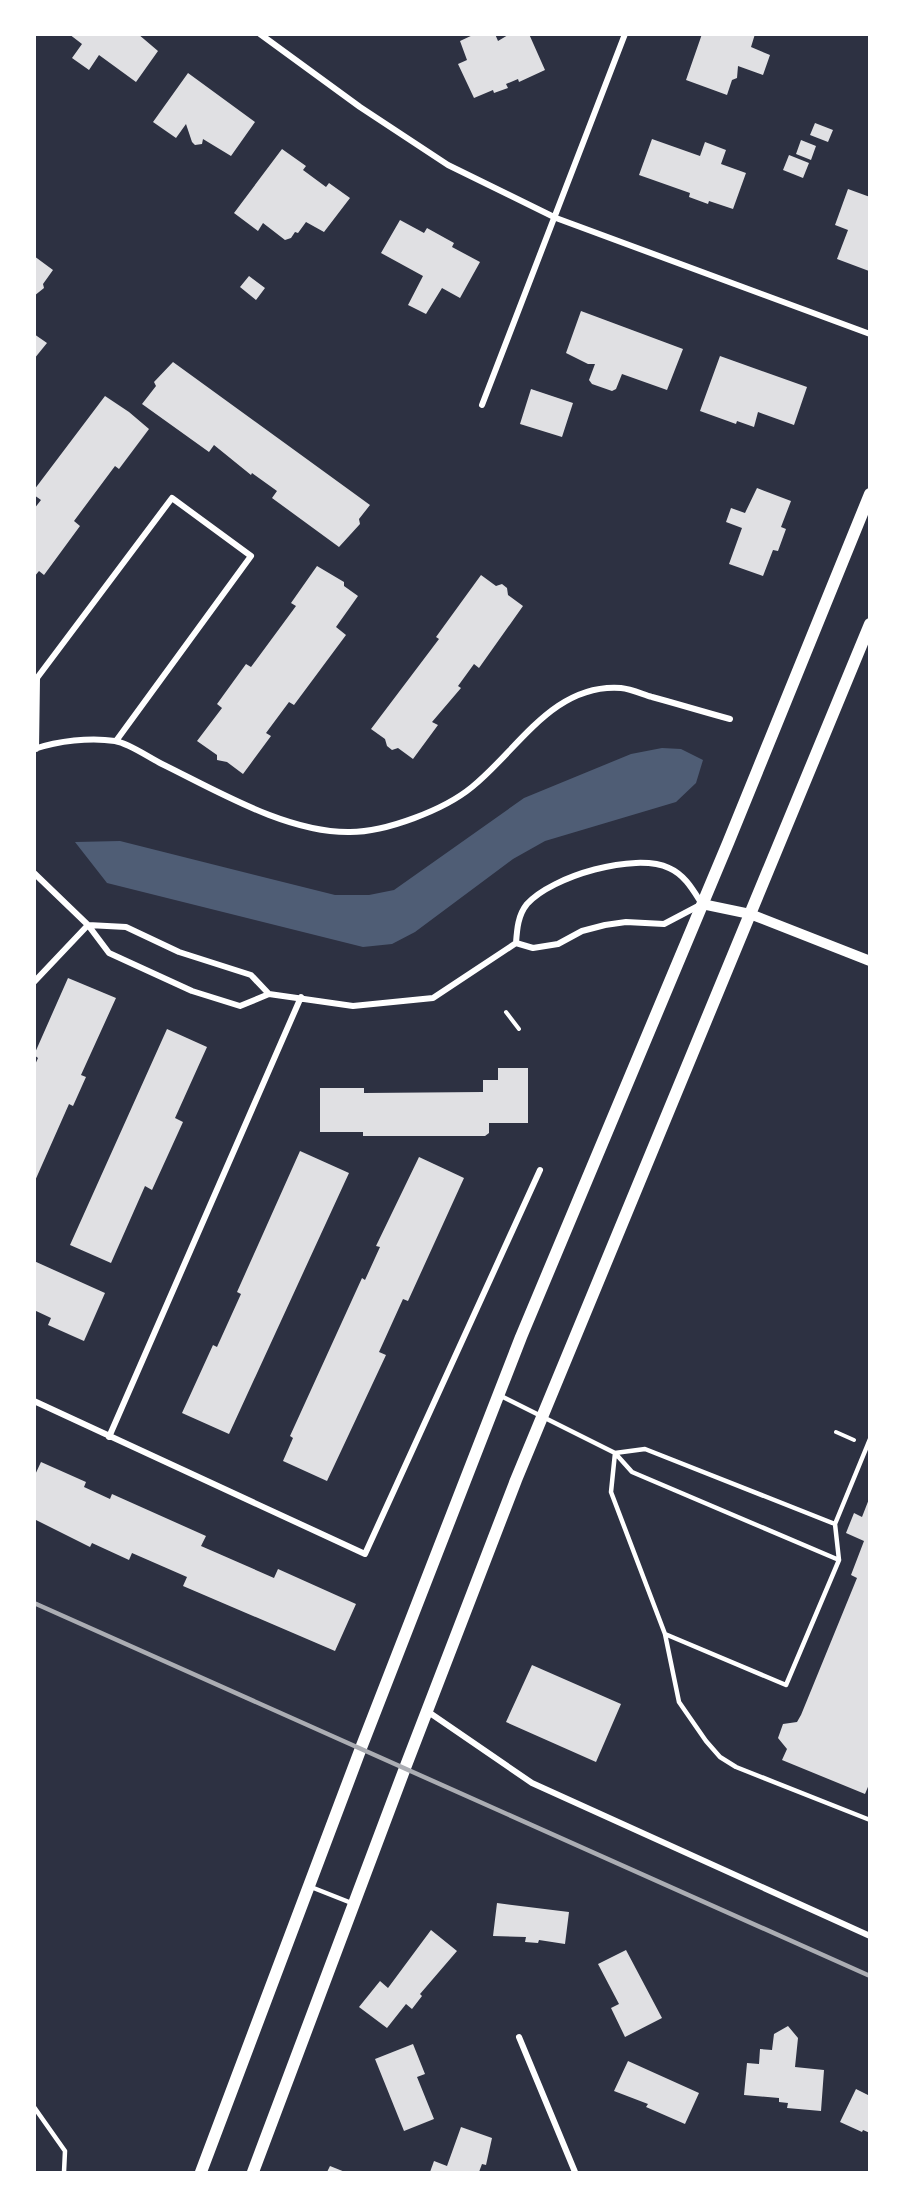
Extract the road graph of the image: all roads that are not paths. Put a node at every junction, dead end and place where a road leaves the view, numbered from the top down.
1 (260, 34) edge
2 (625, 34) edge
3 (556, 218) junction
4 (870, 334) edge
5 (482, 405) dead end
6 (870, 494) edge
7 (870, 624) edge
8 (730, 719) dead end
9 (116, 741) junction
10 (35, 749) edge
11 (34, 873) edge
12 (702, 904) junction
13 (750, 914) junction
14 (88, 925) junction
15 (516, 943) junction
16 (870, 961) edge
17 (34, 982) edge
18 (269, 994) junction
19 (301, 998) junction
20 (540, 1170) dead end
21 (498, 1395) junction
22 (34, 1401) edge
23 (541, 1416) junction
24 (109, 1437) junction
25 (870, 1439) edge
26 (615, 1453) junction
27 (835, 1524) junction
28 (839, 1560) junction
29 (665, 1634) junction
30 (427, 1710) junction
31 (870, 1820) edge
32 (309, 1886) junction
33 (354, 1904) junction
34 (870, 1936) edge
35 (519, 2037) dead end
36 (34, 2107) edge
37 (64, 2172) edge
38 (201, 2172) edge
39 (253, 2172) edge
40 (575, 2172) edge

1 - 3 street
2 - 3 street
3 - 4 street
3 - 5 street
6 - 12 main road
7 - 13 main road
8 - 9 street
9 - 10 street
9 - 10 street
11 - 14 street
12 - 13 street
12 - 15 street
12 - 15 street
12 - 21 main road
13 - 16 street
13 - 23 main road
14 - 17 street
14 - 18 street
14 - 18 street
15 - 19 street
18 - 19 street
19 - 24 street
20 - 24 street
21 - 23 lane
21 - 32 main road
22 - 24 street
23 - 26 lane
23 - 30 main road
25 - 27 lane
26 - 27 lane
26 - 28 lane
26 - 29 lane
27 - 28 lane
28 - 29 lane
29 - 31 lane
30 - 33 main road
30 - 34 street
32 - 33 lane
32 - 38 main road
33 - 39 main road
35 - 40 street
36 - 37 lane

